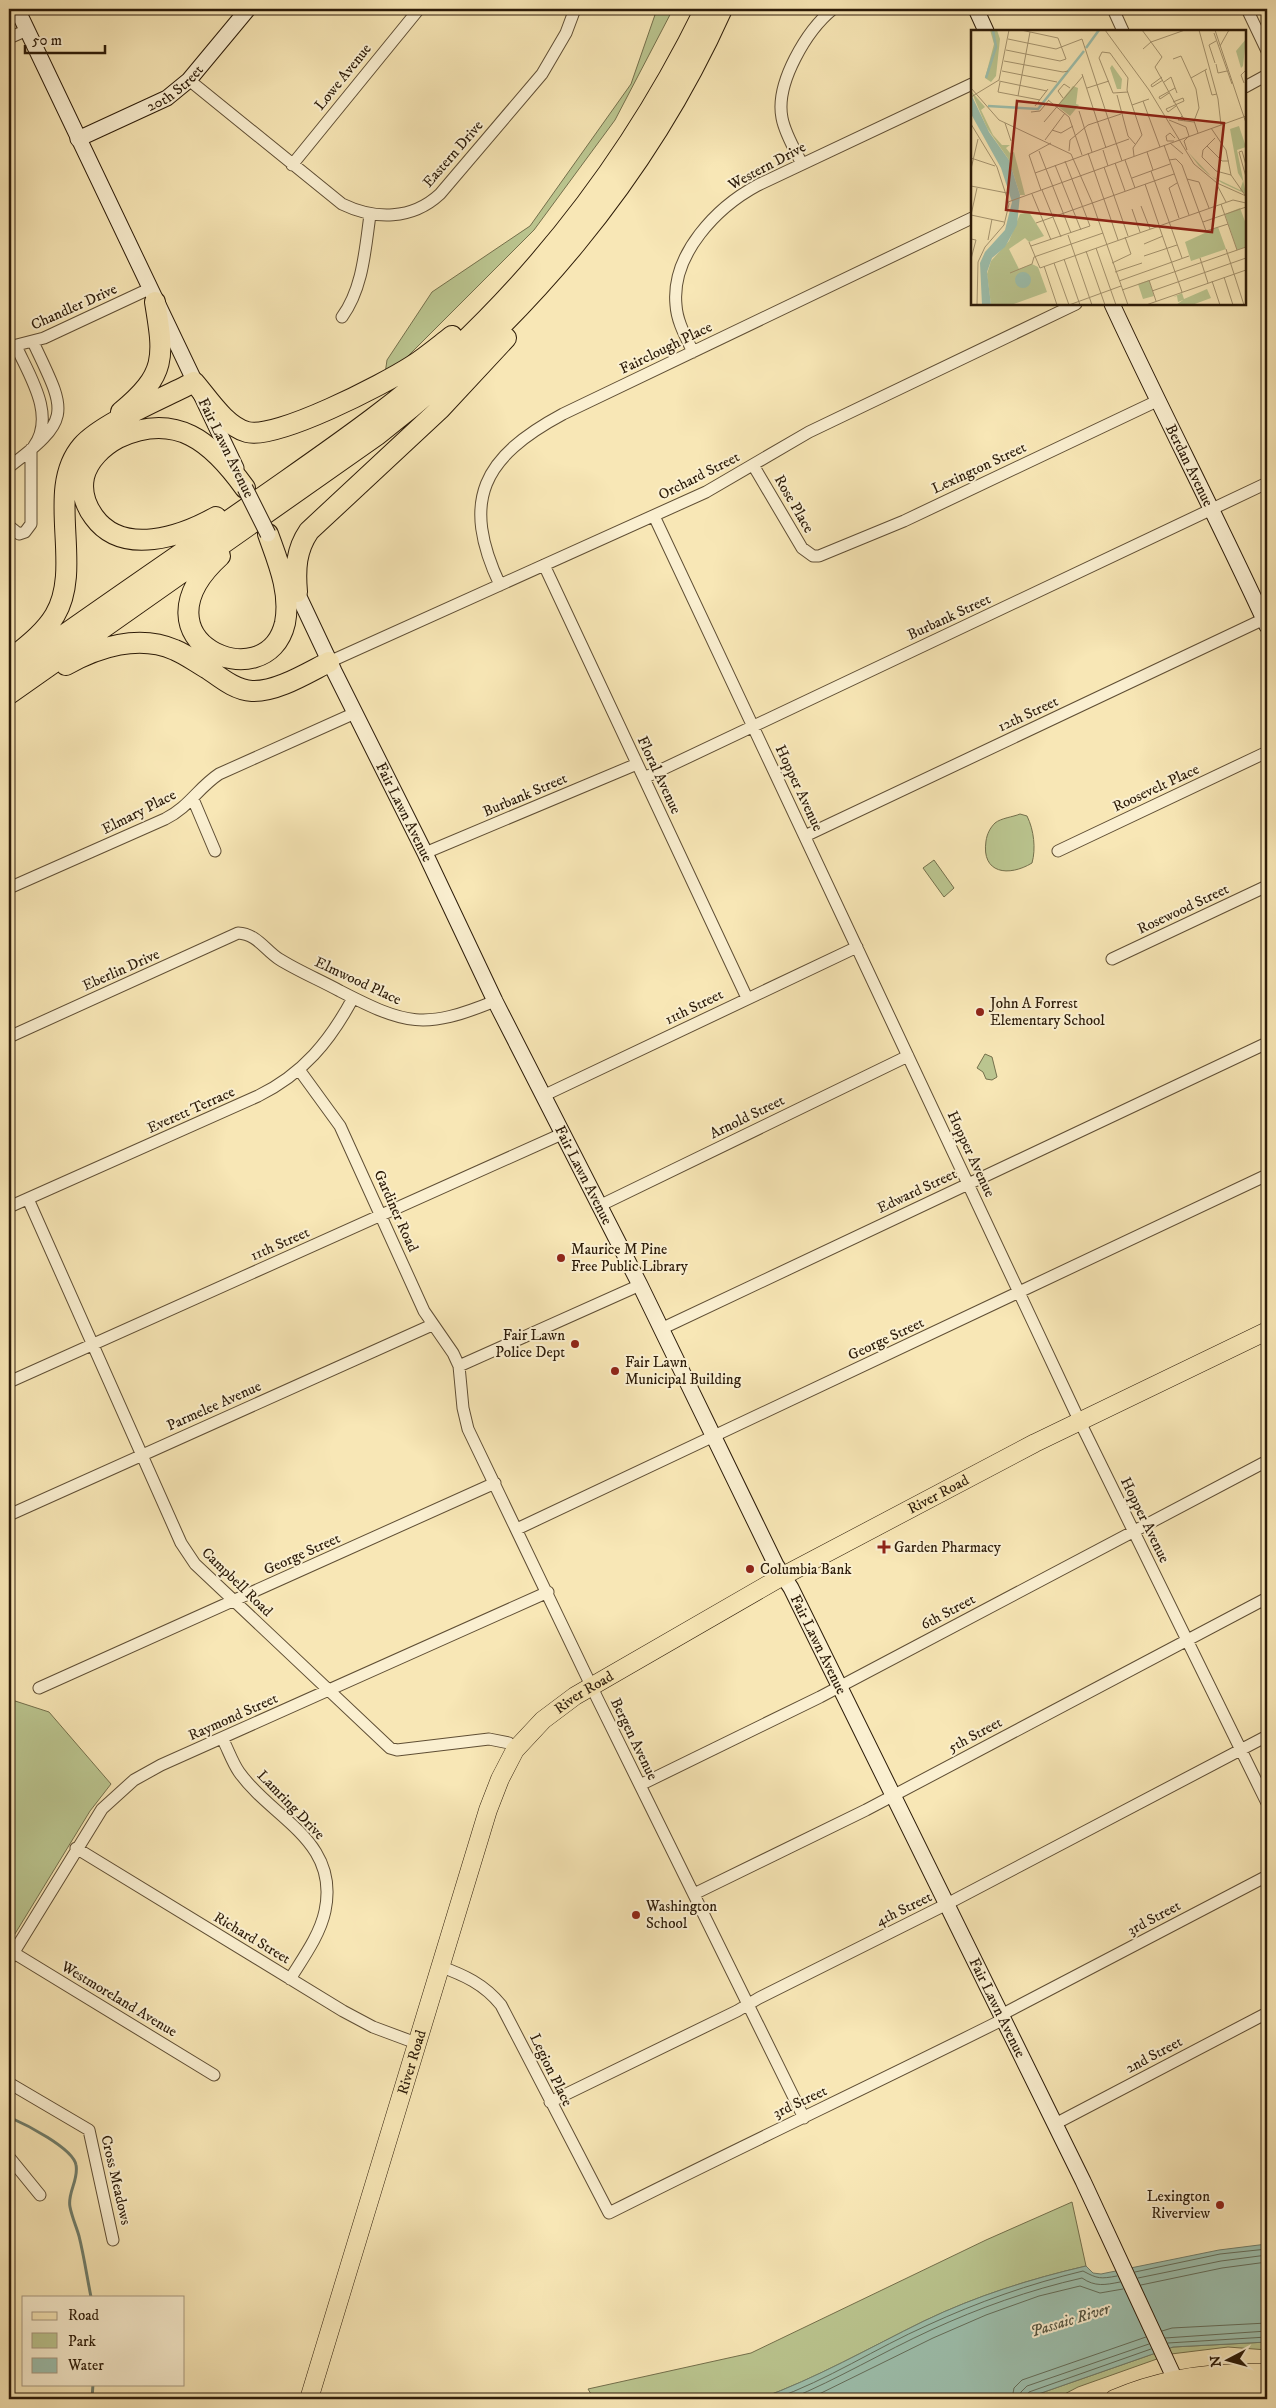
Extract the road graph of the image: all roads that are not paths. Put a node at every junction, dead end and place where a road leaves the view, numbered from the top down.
1 (17, 9) edge
2 (248, 9) edge
3 (418, 9) edge
4 (575, 9) edge
5 (705, 9) edge
6 (724, 9) edge
7 (833, 9) edge
8 (976, 9) edge
9 (1113, 9) edge
10 (1247, 9) edge
11 (27, 30) junction
12 (986, 30) edge
13 (1124, 30) edge
14 (9, 38) edge
15 (1267, 51) edge
16 (1267, 75) edge
17 (189, 80) junction
18 (971, 84) edge
19 (1246, 86) edge
20 (78, 139) junction
21 (292, 164) junction
22 (802, 164) junction
23 (370, 215) junction
24 (971, 218) edge
25 (566, 243) junction
26 (152, 295) junction
27 (1074, 305) edge
28 (1112, 305) edge
29 (342, 317) dead end
30 (34, 342) junction
31 (12, 347) edge
32 (693, 352) junction
33 (194, 382) junction
34 (1156, 401) junction
35 (92, 436) junction
36 (31, 449) junction
37 (753, 465) junction
38 (9, 467) edge
39 (308, 475) junction
40 (1267, 483) edge
41 (245, 488) junction
42 (1212, 508) junction
43 (654, 516) junction
44 (9, 526) edge
45 (268, 534) junction
46 (813, 556) joint
47 (544, 565) junction
48 (500, 585) junction
49 (297, 592) junction
50 (1266, 622) edge
51 (9, 661) edge
52 (329, 662) junction
53 (9, 674) edge
54 (9, 694) edge
55 (9, 700) edge
56 (355, 713) junction
57 (753, 726) junction
58 (1267, 752) edge
59 (637, 764) junction
60 (644, 778) junction
61 (193, 799) junction
62 (805, 836) junction
63 (214, 851) dead end
64 (1058, 851) dead end
65 (425, 853) junction
66 (1267, 886) edge
67 (9, 888) edge
68 (247, 934) joint
69 (857, 947) junction
70 (1112, 959) dead end
71 (353, 998) junction
72 (747, 998) junction
73 (495, 1001) junction
74 (9, 1037) edge
75 (1267, 1043) edge
76 (908, 1056) junction
77 (300, 1071) junction
78 (545, 1095) junction
79 (564, 1133) junction
80 (1267, 1175) edge
81 (968, 1184) junction
82 (28, 1199) junction
83 (599, 1206) junction
84 (9, 1207) edge
85 (381, 1215) junction
86 (640, 1285) junction
87 (1019, 1293) junction
88 (432, 1325) junction
89 (661, 1328) junction
90 (1267, 1331) edge
91 (93, 1344) junction
92 (460, 1366) junction
93 (9, 1382) edge
94 (1079, 1420) junction
95 (713, 1437) junction
96 (142, 1455) junction
97 (1267, 1461) edge
98 (495, 1484) junction
99 (9, 1515) edge
100 (517, 1529) junction
101 (1134, 1531) junction
102 (784, 1576) junction
103 (548, 1592) junction
104 (1267, 1598) edge
105 (233, 1600) junction
106 (1188, 1640) junction
107 (592, 1686) junction
108 (839, 1686) junction
109 (39, 1688) dead end
110 (328, 1691) junction
111 (1267, 1736) edge
112 (222, 1738) junction
113 (515, 1750) junction
114 (1241, 1750) junction
115 (640, 1785) junction
116 (893, 1795) junction
117 (1267, 1802) edge
118 (76, 1848) junction
119 (1267, 1876) edge
120 (694, 1894) junction
121 (947, 1904) junction
122 (10, 1954) edge
123 (439, 1966) junction
124 (290, 1978) junction
125 (748, 2004) junction
126 (1267, 2013) edge
127 (1002, 2017) junction
128 (416, 2042) junction
129 (214, 2075) dead end
130 (9, 2083) edge
131 (550, 2102) junction
132 (804, 2118) junction
133 (1055, 2124) junction
134 (9, 2157) edge
135 (40, 2195) dead end
136 (609, 2213) joint
137 (113, 2240) dead end
138 (1267, 2373) edge
139 (1177, 2381) junction
140 (1267, 2387) edge
141 (309, 2399) edge
142 (1114, 2399) edge
143 (1155, 2399) edge

1 - 11 main road, Fair Lawn Avenue
2 - 17 main road, 20th Street
3 - 21 street, Lowe Avenue
4 - 23 street, Eastern Drive
5 - 25 highway
6 - 25 highway
7 - 22 street
8 - 12 main road
9 - 13 street
10 - 15 street
11 - 14 street
11 - 20 main road, Fair Lawn Avenue
16 - 19 street
17 - 20 main road, 20th Street
17 - 21 street, Eastern Drive
18 - 22 street, Western Drive
20 - 26 main road, Fair Lawn Avenue
21 - 23 street, Eastern Drive
22 - 32 street, Western Drive
23 - 29 street
24 - 32 street, Fairclough Place
25 - 33 highway
25 - 39 highway
25 - 49 highway
26 - 30 street, Chandler Drive
26 - 33 main road, Fair Lawn Avenue
26 - 35 highway
27 - 37 street, Orchard Street
28 - 34 main road, Berdan Avenue
30 - 31 street, Chandler Drive
30 - 36 street
31 - 36 street
32 - 48 street, Fairclough Place
33 - 35 highway
33 - 41 main road, Fair Lawn Avenue
34 - 42 main road, Berdan Avenue
34 - 46 street, Lexington Street
35 - 51 highway
36 - 38 street
36 - 44 street
37 - 43 street, Orchard Street
37 - 46 street, Rose Place
39 - 41 highway
39 - 45 highway
39 - 53 highway
39 - 54 highway
40 - 42 street, Burbank Street
41 - 45 main road, Fair Lawn Avenue, bridge
42 - 50 main road, Berdan Avenue
42 - 57 street, Burbank Street
43 - 47 street, Orchard Street
43 - 57 street, Hopper Avenue
45 - 49 main road, Fair Lawn Avenue
47 - 48 street, Orchard Street
47 - 59 street, Floral Avenue
48 - 52 street, Orchard Street
49 - 52 main road, Fair Lawn Avenue
50 - 62 street, 12th Street
52 - 55 highway
52 - 56 main road, Fair Lawn Avenue
56 - 61 street, Elmary Place
56 - 65 main road, Fair Lawn Avenue
57 - 60 street, Burbank Street
57 - 62 street, Hopper Avenue
58 - 64 street, Roosevelt Place
59 - 60 street, Floral Avenue
59 - 65 street, Burbank Street
60 - 72 street, Floral Avenue
61 - 63 street
61 - 67 street, Elmary Place
62 - 69 street, Hopper Avenue
65 - 73 main road, Fair Lawn Avenue
66 - 70 street, Rosewood Street
68 - 71 street, Elmwood Place
68 - 74 street, Eberlin Drive
69 - 72 street, 11th Street
69 - 76 street, Hopper Avenue
71 - 73 street, Elmwood Place
71 - 77 street, Everett Terrace
72 - 78 street, 11th Street
73 - 78 main road, Fair Lawn Avenue
75 - 81 street, Edward Street
76 - 81 street, Hopper Avenue
76 - 83 street, Arnold Street
77 - 82 street, Everett Terrace
77 - 85 street, Gardiner Road
78 - 79 main road, Fair Lawn Avenue
79 - 83 main road, Fair Lawn Avenue
79 - 85 street, 11th Street
80 - 87 street, George Street
81 - 87 street, Hopper Avenue
81 - 89 street, Edward Street
82 - 84 street, Everett Terrace
82 - 91 street, Campbell Road
83 - 86 main road, Fair Lawn Avenue
85 - 88 street, Gardiner Road
85 - 91 street, 11th Street
86 - 89 main road, Fair Lawn Avenue
86 - 92 street
87 - 94 street, Hopper Avenue
87 - 95 street, George Street
88 - 92 street, Gardiner Road
88 - 96 street, Parmelee Avenue
89 - 95 main road, Fair Lawn Avenue
90 - 94 main road, River Road
91 - 93 street, 11th Street
91 - 96 street, Campbell Road
92 - 98 street, Bergen Avenue
94 - 101 street, Hopper Avenue
94 - 102 main road, River Road
95 - 100 street, George Street
95 - 102 main road, Fair Lawn Avenue
96 - 99 street, Parmelee Avenue
96 - 105 street, Campbell Road
97 - 101 street, 6th Street
98 - 100 street, Bergen Avenue
98 - 105 street, George Street
100 - 103 street, Bergen Avenue
101 - 106 street, Hopper Avenue
101 - 108 street, 6th Street
102 - 107 main road, River Road
102 - 108 main road, Fair Lawn Avenue
103 - 107 street, Bergen Avenue
103 - 110 street, Raymond Street
104 - 106 street, 5th Street
105 - 109 street, George Street
105 - 110 street, Campbell Road
106 - 114 street, Hopper Avenue
106 - 116 street, 5th Street
107 - 113 main road, River Road
107 - 115 street, Bergen Avenue
108 - 115 street, 6th Street
108 - 116 main road, Fair Lawn Avenue
110 - 112 street, Raymond Street
110 - 113 street, Campbell Road
111 - 114 street, 4th Street
112 - 118 street, Raymond Street
112 - 124 street, Lamring Drive
113 - 123 main road, River Road
114 - 117 street, Hopper Avenue
114 - 121 street, 4th Street
115 - 120 street, Bergen Avenue
116 - 120 street, 5th Street
116 - 121 main road, Fair Lawn Avenue
118 - 122 street, Raymond Street
118 - 124 street, Richard Street
119 - 127 street, 3rd Street
120 - 125 street, Bergen Avenue
121 - 125 street, 4th Street
121 - 127 main road, Fair Lawn Avenue
122 - 129 street, Westmoreland Avenue
123 - 128 main road, River Road
123 - 131 street, Legion Place
124 - 128 street, Richard Street
125 - 131 street, 4th Street
125 - 132 street, Bergen Avenue
126 - 133 street, 2nd Street
127 - 132 street, 3rd Street
127 - 133 main road, Fair Lawn Avenue
128 - 141 main road, River Road
130 - 137 street, Cross Meadows
131 - 136 street, Legion Place
132 - 136 street, 3rd Street
133 - 139 main road, Fair Lawn Avenue
134 - 135 street
138 - 139 main road
139 - 140 main road
139 - 142 main road
139 - 143 main road

